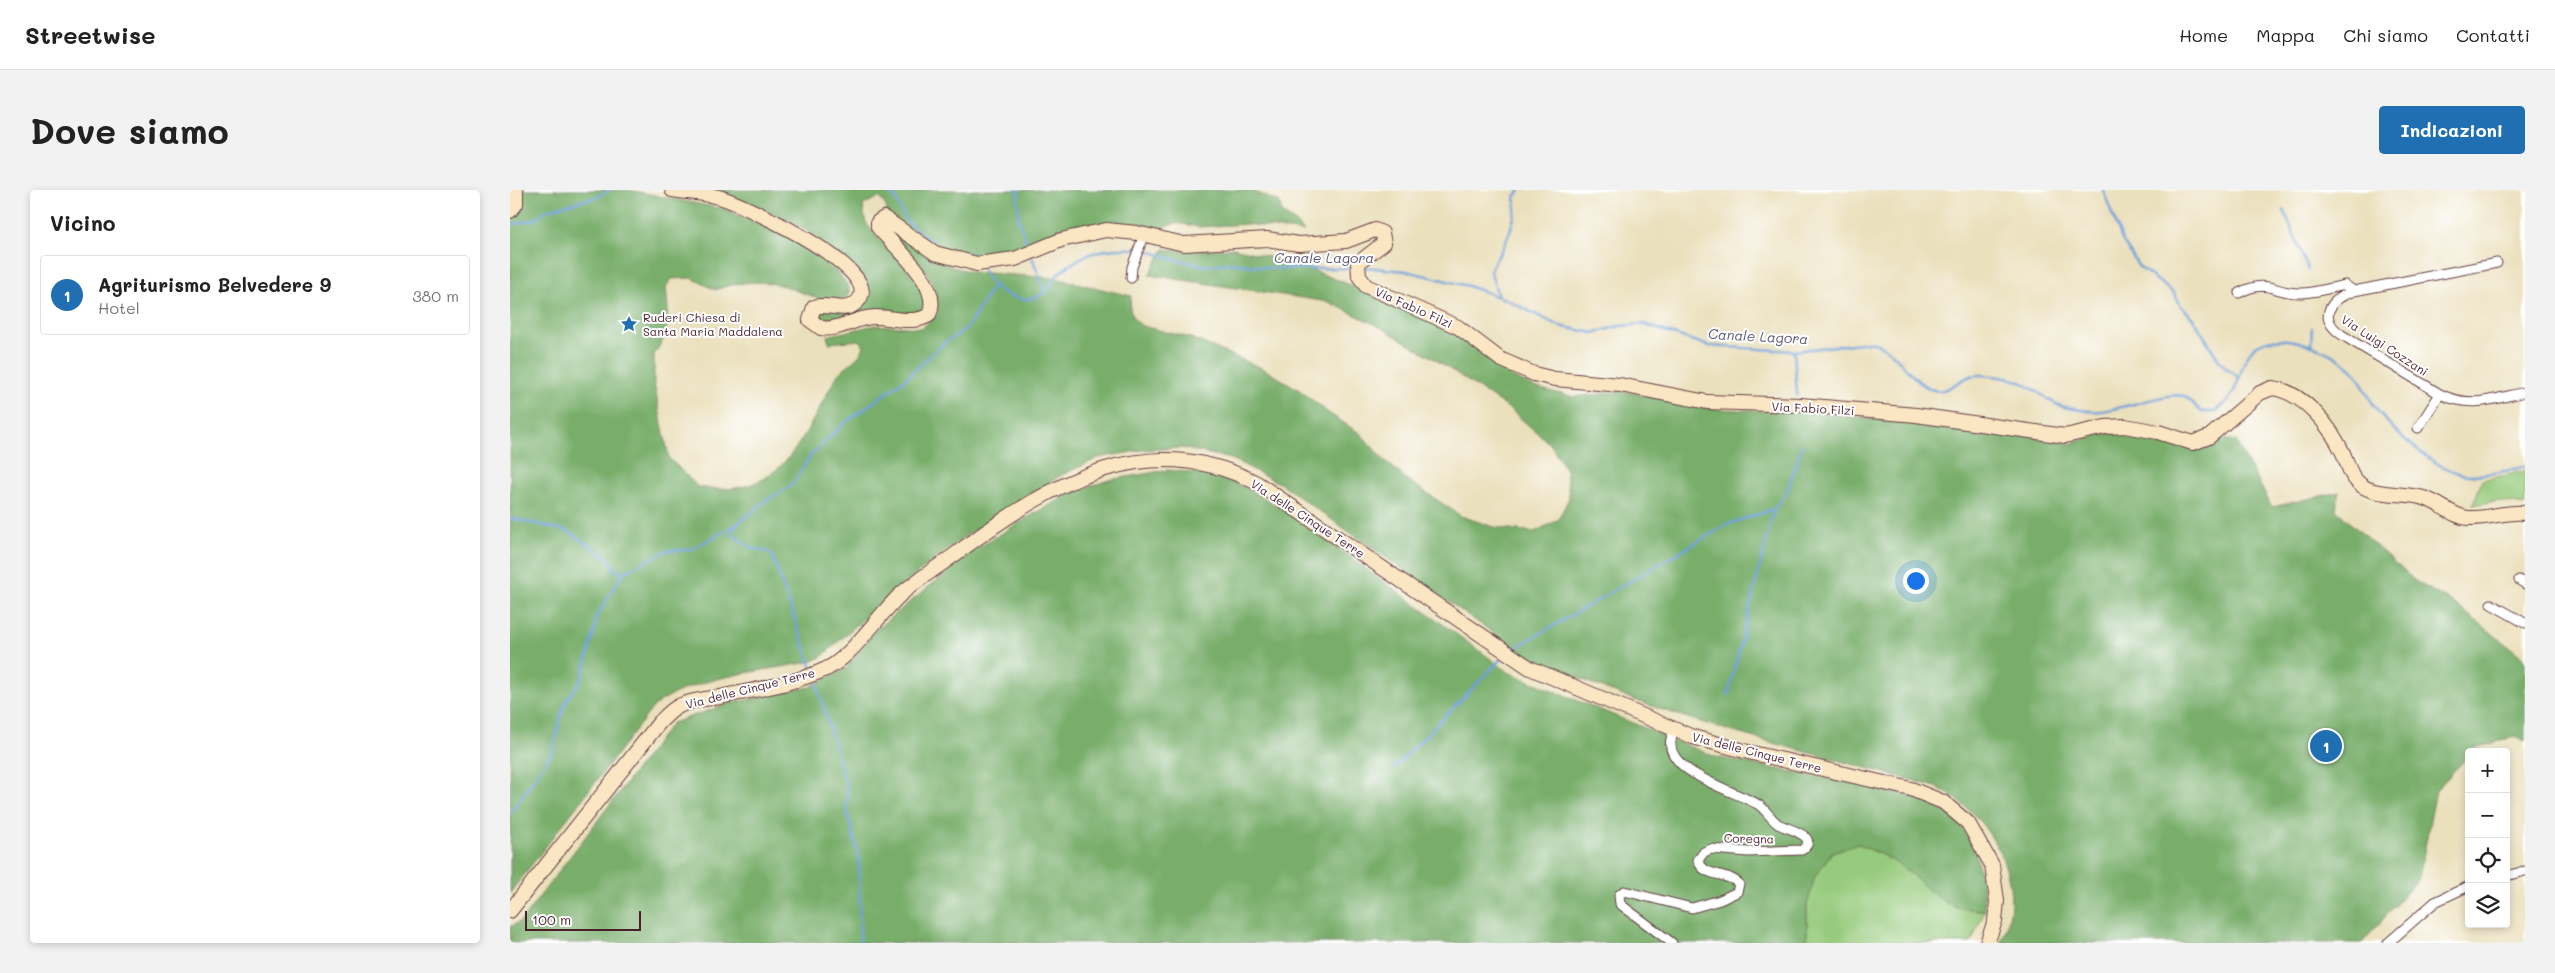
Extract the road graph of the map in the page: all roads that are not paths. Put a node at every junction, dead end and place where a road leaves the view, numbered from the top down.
1 (516, 190) edge
2 (672, 190) edge
3 (510, 211) edge
4 (1143, 240) junction
5 (2497, 263) dead end
6 (1131, 278) dead end
7 (2354, 291) junction
8 (2239, 293) dead end
9 (2525, 392) edge
10 (2440, 394) junction
11 (2418, 428) dead end
12 (2525, 513) edge
13 (2491, 604) dead end
14 (2525, 623) edge
15 (1675, 730) junction
16 (2525, 871) edge
17 (2510, 875) edge
18 (2465, 888) edge
19 (510, 911) edge
20 (1672, 943) edge
21 (1987, 943) edge
22 (2388, 943) edge

1 - 3 street
2 - 4 street, Via Fabio Filzi
4 - 6 street
4 - 12 street, Via Fabio Filzi
5 - 7 street, Via Luigi Cozzani
7 - 8 street
7 - 10 street, Via Luigi Cozzani
9 - 10 street, Via Luigi Cozzani
10 - 11 street
13 - 14 street
15 - 19 street, Via delle Cinque Terre
15 - 20 street, Coregna
15 - 21 street, Via delle Cinque Terre
16 - 17 street
18 - 22 street

